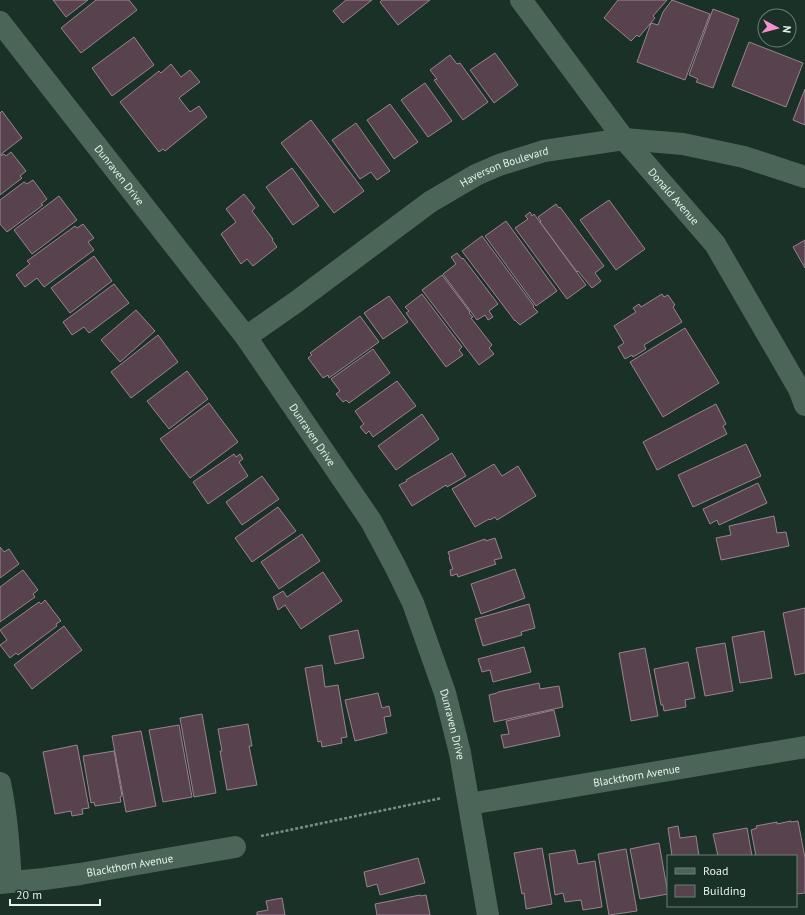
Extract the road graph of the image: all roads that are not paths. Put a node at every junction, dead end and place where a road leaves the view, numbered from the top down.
1 (521, 0) edge
2 (0, 22) edge
3 (624, 139) junction
4 (805, 178) edge
5 (246, 337) junction
6 (805, 405) edge
7 (805, 747) edge
8 (0, 783) edge
9 (469, 804) junction
10 (234, 847) dead end
11 (6, 882) edge
12 (488, 915) edge

1 - 3 street, Donald Avenue
2 - 5 street, Dunraven Drive
3 - 4 street, Haverson Boulevard
3 - 5 street, Haverson Boulevard
3 - 6 street, Donald Avenue
5 - 9 street, Dunraven Drive
7 - 9 street, Blackthorn Avenue
8 - 11 street
9 - 12 street, Dunraven Drive
10 - 11 street, Blackthorn Avenue

